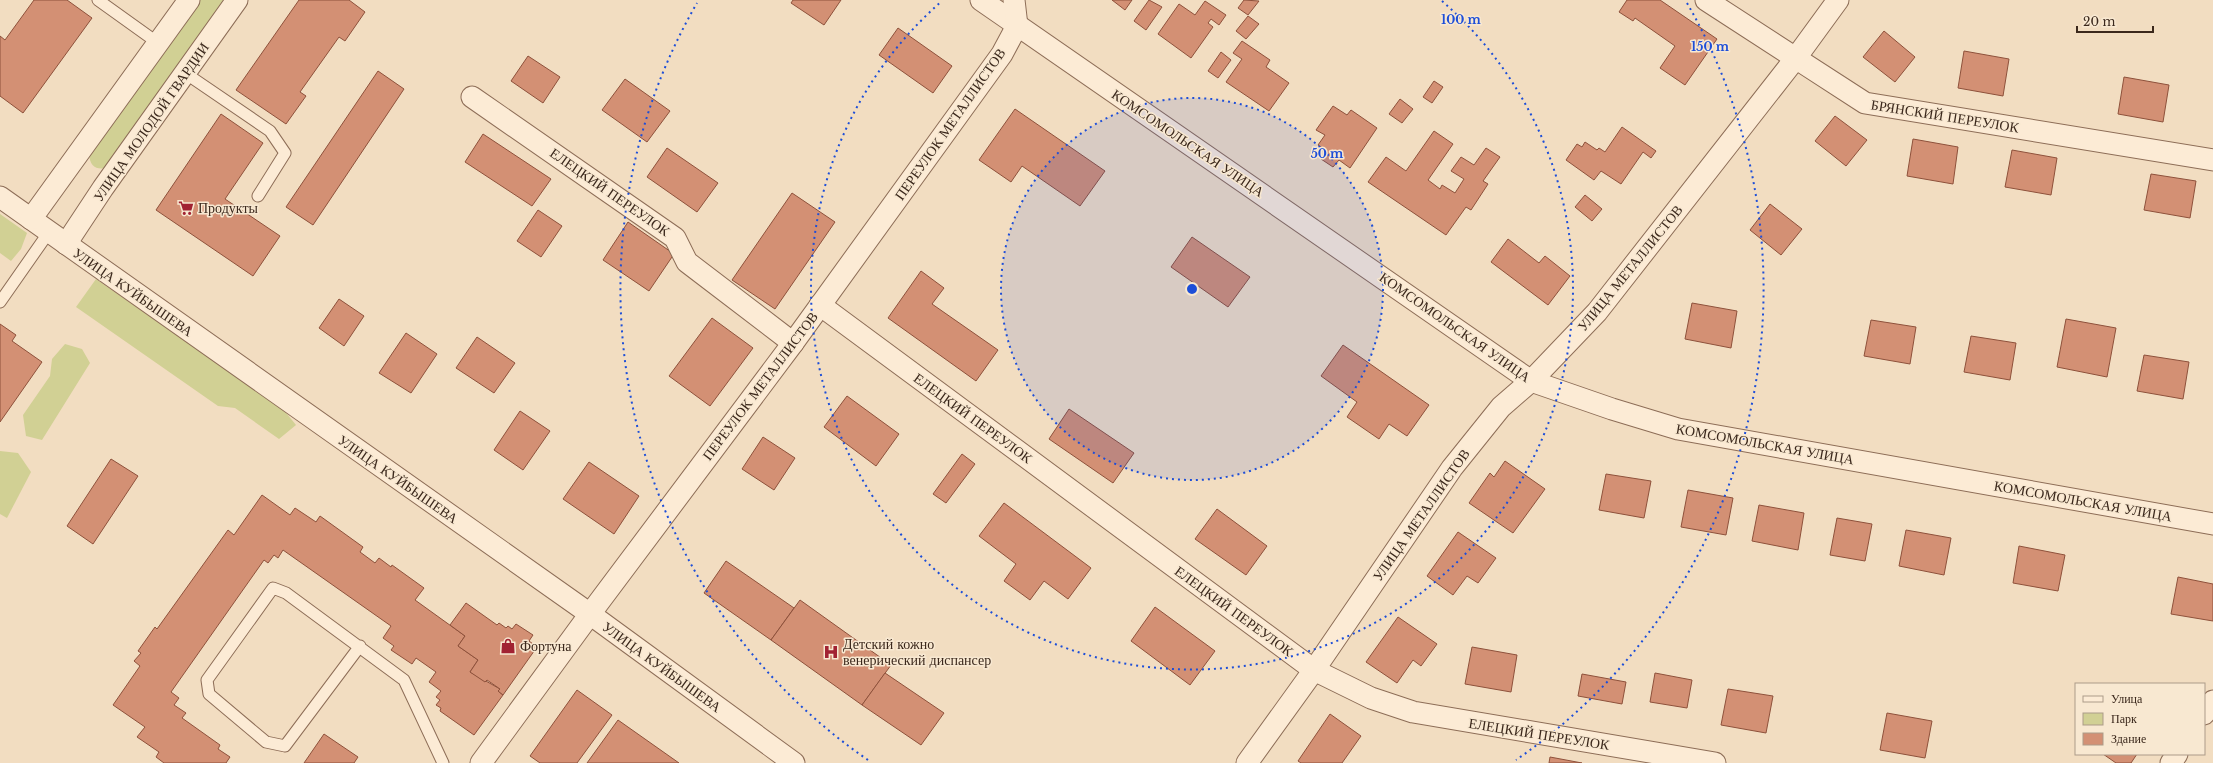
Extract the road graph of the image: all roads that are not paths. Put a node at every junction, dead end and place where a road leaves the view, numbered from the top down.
1 (98, 0) edge
2 (189, 0) edge
3 (237, 0) edge
4 (981, 0) edge
5 (1014, 0) edge
6 (1706, 0) edge
7 (1838, 0) edge
8 (1017, 26) junction
9 (158, 44) junction
10 (1795, 59) junction
11 (185, 73) junction
12 (472, 97) dead end
13 (2213, 160) edge
14 (258, 196) dead end
15 (0, 197) edge
16 (31, 220) junction
17 (49, 232) junction
18 (66, 244) junction
19 (0, 302) edge
20 (820, 305) junction
21 (793, 342) junction
22 (1531, 380) junction
23 (2213, 524) edge
24 (590, 614) junction
25 (360, 646) junction
26 (1314, 670) junction
27 (2213, 701) edge
28 (2205, 713) edge
29 (443, 763) edge
30 (481, 763) edge
31 (794, 763) edge
32 (1247, 763) edge
33 (1715, 763) edge

1 - 9 lane
2 - 9 street
3 - 11 street, УЛИЦА МОЛОДОЙ ГВАРДИИ
4 - 8 street, КОМСОМОЛЬСКАЯ УЛИЦА
5 - 8 street
6 - 10 street, БРЯНСКИЙ ПЕРЕУЛОК
7 - 10 street, УЛИЦА МЕТАЛЛИСТОВ
8 - 20 street, ПЕРЕУЛОК МЕТАЛЛИСТОВ
8 - 22 street, КОМСОМОЛЬСКАЯ УЛИЦА
9 - 16 street
10 - 13 street, БРЯНСКИЙ ПЕРЕУЛОК
10 - 22 street, УЛИЦА МЕТАЛЛИСТОВ
11 - 14 lane
11 - 18 street, УЛИЦА МОЛОДОЙ ГВАРДИИ
12 - 21 street, ЕЛЕЦКИЙ ПЕРЕУЛОК
15 - 16 street, УЛИЦА КУЙБЫШЕВА
16 - 17 street, УЛИЦА КУЙБЫШЕВА
17 - 18 street, УЛИЦА КУЙБЫШЕВА
17 - 19 lane
18 - 24 street, УЛИЦА КУЙБЫШЕВА
20 - 21 street, ПЕРЕУЛОК МЕТАЛЛИСТОВ
20 - 26 street, ЕЛЕЦКИЙ ПЕРЕУЛОК
21 - 24 street, ПЕРЕУЛОК МЕТАЛЛИСТОВ
22 - 23 street, КОМСОМОЛЬСКАЯ УЛИЦА
22 - 26 street, УЛИЦА МЕТАЛЛИСТОВ
24 - 30 street, ПЕРЕУЛОК МЕТАЛЛИСТОВ
24 - 31 street, УЛИЦА КУЙБЫШЕВА
25 - 25 lane
25 - 29 lane
26 - 32 street, УЛИЦА МЕТАЛЛИСТОВ
26 - 33 street, ЕЛЕЦКИЙ ПЕРЕУЛОК
27 - 28 street

